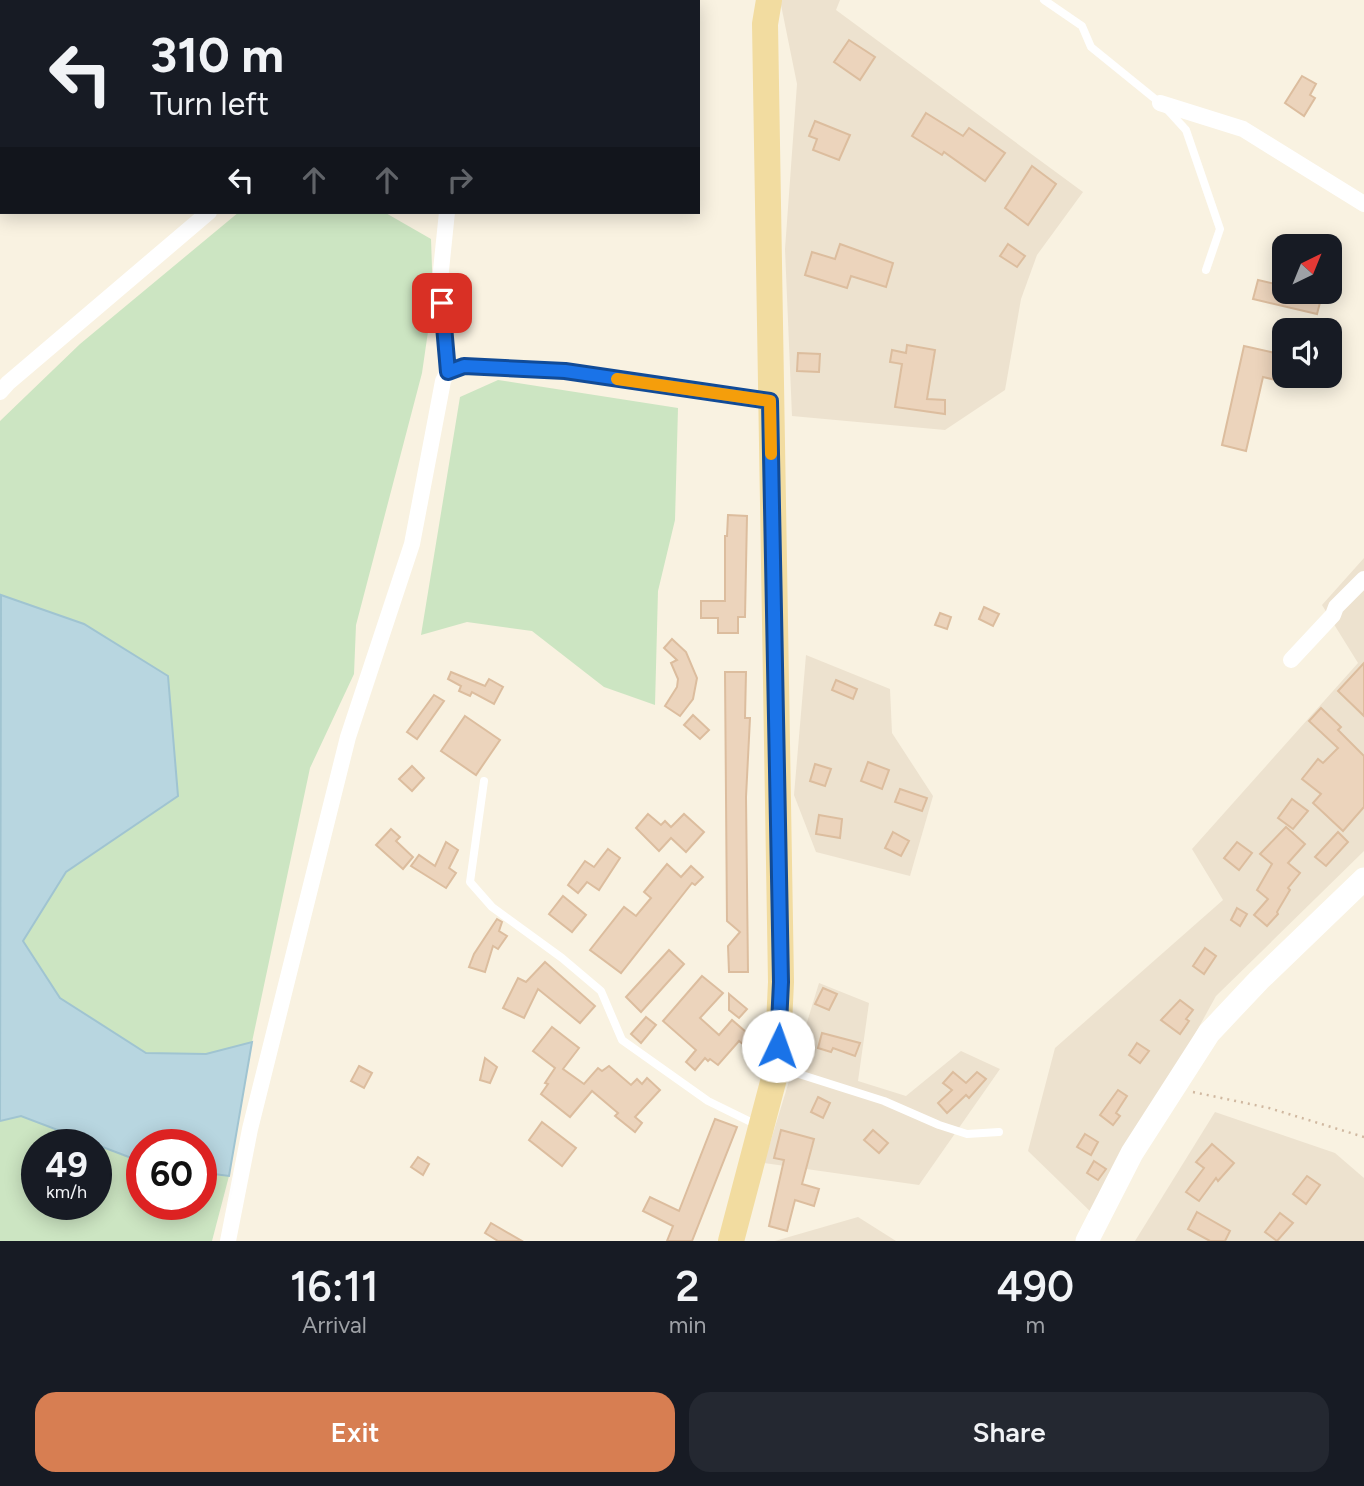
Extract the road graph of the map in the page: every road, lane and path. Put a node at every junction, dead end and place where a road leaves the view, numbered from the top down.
1 (769, 0) edge
2 (1044, 0) edge
3 (1160, 103) junction
4 (1364, 204) edge
5 (207, 214) edge
6 (447, 214) edge
7 (1206, 271) dead end
8 (448, 372) junction
9 (0, 392) edge
10 (770, 401) junction
11 (1364, 579) edge
12 (1291, 660) dead end
13 (484, 781) dead end
14 (1364, 879) edge
15 (777, 1067) junction
16 (1173, 1088) junction
17 (761, 1127) junction
18 (999, 1132) dead end
19 (1364, 1137) edge
20 (228, 1241) edge
21 (731, 1241) edge
22 (1087, 1241) edge

1 - 10 main road
2 - 3 lane
3 - 4 street
3 - 7 lane
5 - 9 street
6 - 8 street
8 - 10 street
8 - 20 street
10 - 15 main road
11 - 12 street
13 - 17 lane
14 - 16 street
15 - 17 main road
15 - 18 lane
16 - 19 path
16 - 22 street
17 - 21 main road

